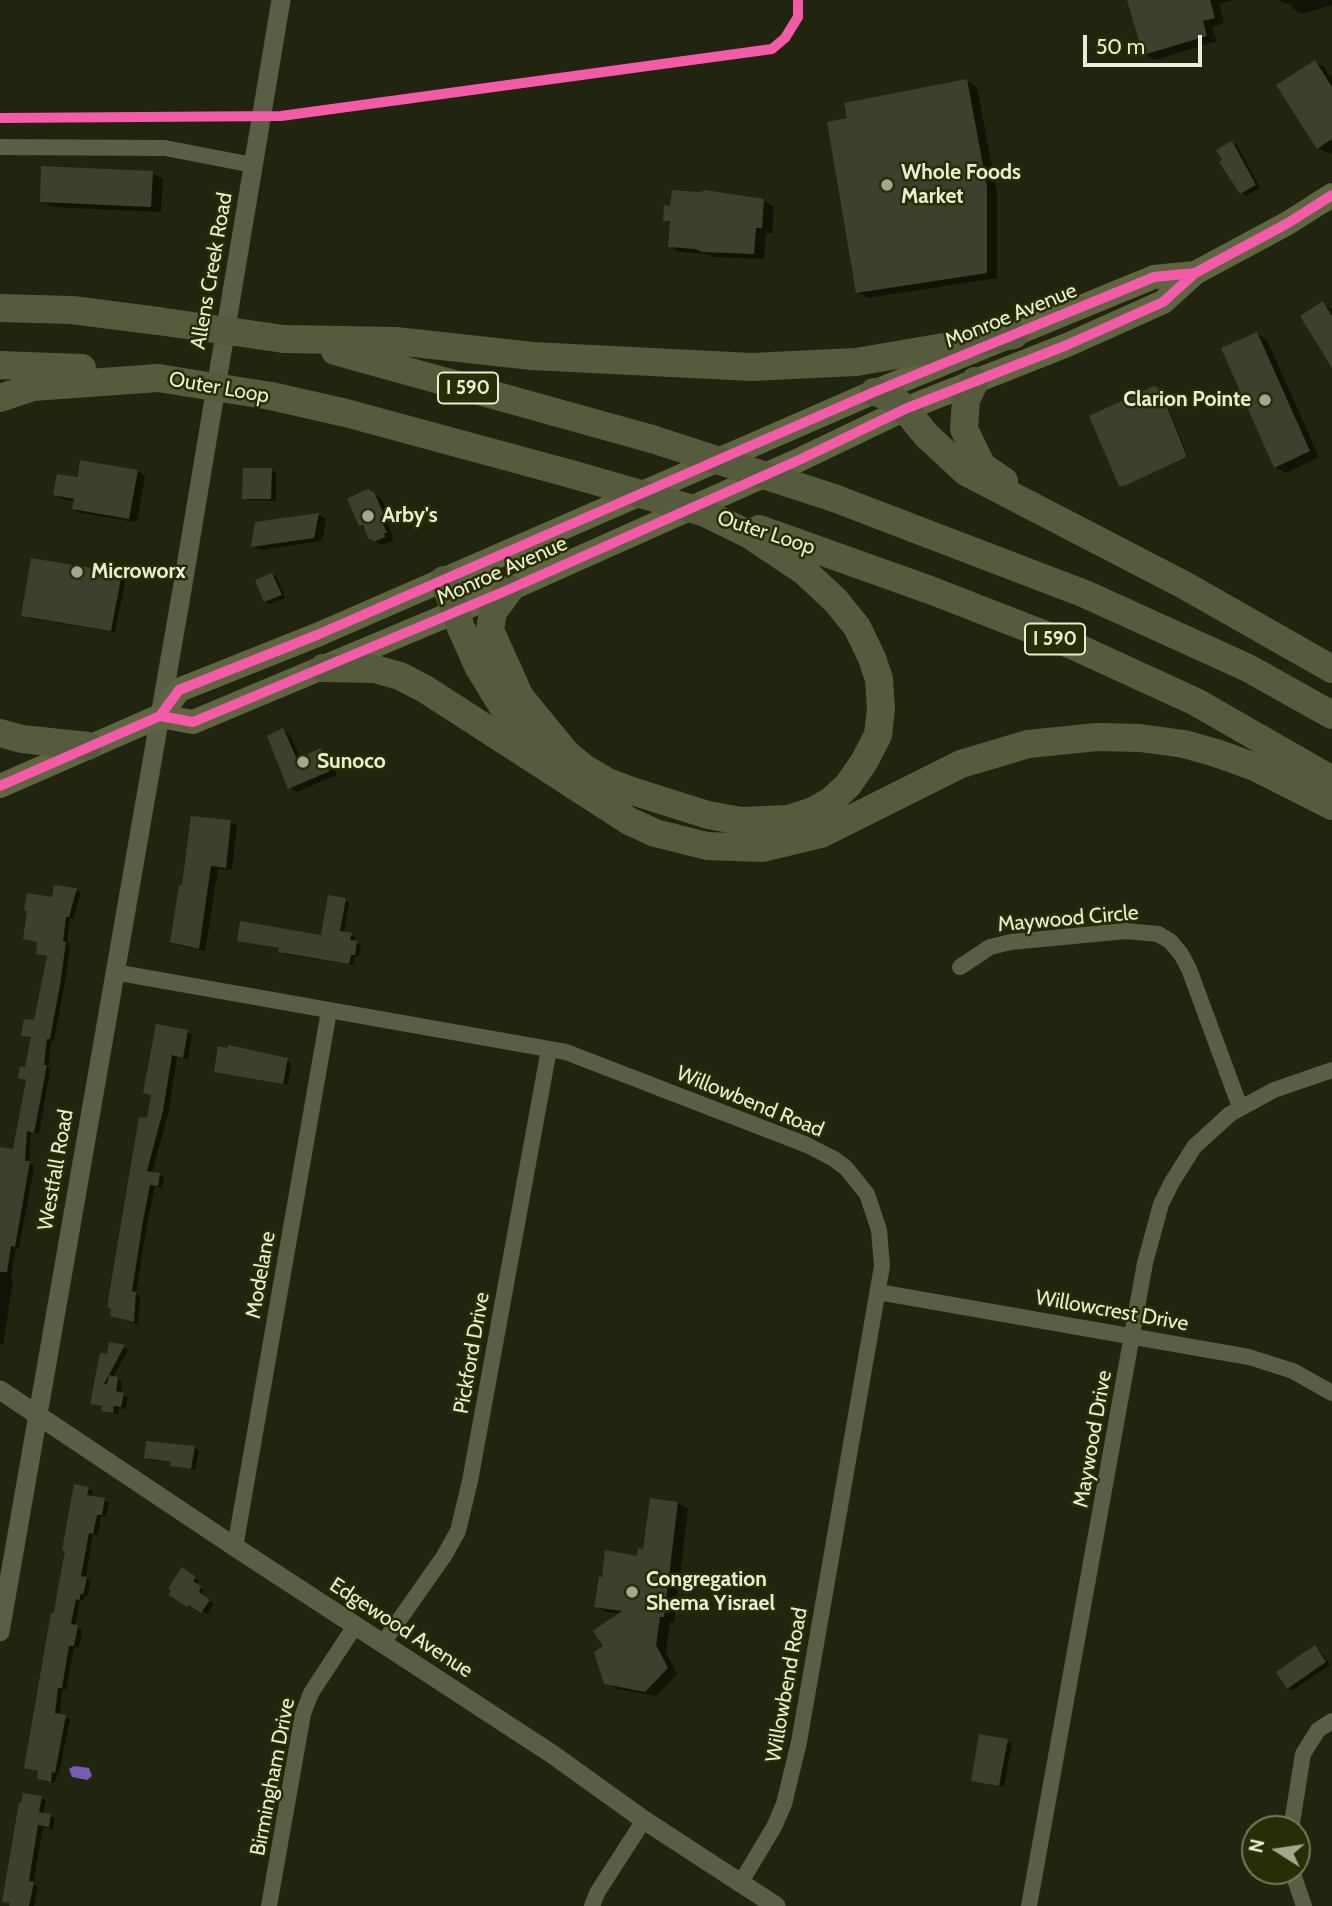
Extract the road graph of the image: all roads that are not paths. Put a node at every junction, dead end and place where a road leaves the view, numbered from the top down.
1 (281, 0) edge
2 (0, 147) edge
3 (253, 165) junction
4 (1332, 195) edge
5 (1195, 274) junction
6 (0, 307) edge
7 (1014, 335) junction
8 (284, 339) junction
9 (0, 365) edge
10 (158, 378) junction
11 (975, 381) junction
12 (874, 392) junction
13 (0, 398) edge
14 (905, 408) junction
15 (1045, 513) junction
16 (757, 533) junction
17 (444, 580) junction
18 (510, 589) junction
19 (456, 612) junction
20 (323, 668) junction
21 (1332, 669) edge
22 (1332, 715) edge
23 (160, 716) junction
24 (0, 733) edge
25 (88, 746) junction
26 (556, 775) junction
27 (1332, 780) edge
28 (0, 786) edge
29 (1332, 806) edge
30 (960, 967) dead end
31 (114, 972) junction
32 (329, 1011) junction
33 (549, 1049) junction
34 (1332, 1070) edge
35 (1240, 1107) junction
36 (878, 1293) junction
37 (1133, 1336) junction
38 (0, 1390) edge
39 (1332, 1393) edge
40 (37, 1414) junction
41 (235, 1548) junction
42 (355, 1626) junction
43 (0, 1632) edge
44 (383, 1643) junction
45 (1332, 1721) edge
46 (1293, 1815) edge
47 (644, 1819) junction
48 (741, 1882) junction
49 (1297, 1885) edge
50 (269, 1906) edge
51 (592, 1906) edge
52 (776, 1906) edge
53 (1029, 1906) edge
54 (1304, 1906) edge

1 - 3 street, Allens Creek Road
2 - 3 street
3 - 23 street, Allens Creek Road
4 - 5 main road, Monroe Avenue
5 - 7 main road, Monroe Avenue
5 - 11 main road, Monroe Avenue
6 - 8 highway, I 590, bridge
7 - 8 highway
7 - 12 main road, Monroe Avenue
8 - 22 highway, I 590, bridge
9 - 10 highway, Outer Loop
10 - 13 highway
10 - 16 highway, Outer Loop, bridge
11 - 14 main road, Monroe Avenue
11 - 15 highway
12 - 14 highway
12 - 17 main road, Monroe Avenue
14 - 15 highway
14 - 18 main road, Monroe Avenue
15 - 21 highway
16 - 18 highway
16 - 27 highway, Outer Loop / I 590
17 - 19 highway
17 - 23 main road, Monroe Avenue
18 - 19 main road, Monroe Avenue
19 - 20 main road, Monroe Avenue
19 - 26 highway
20 - 23 main road, Monroe Avenue
20 - 26 highway
23 - 25 main road, Monroe Avenue
23 - 31 street, Westfall Road
24 - 25 highway
25 - 28 main road, Monroe Avenue
26 - 29 highway
30 - 35 street, Maywood Circle
31 - 32 street, Willowbend Road
31 - 40 street, Westfall Road
32 - 33 street, Willowbend Road
32 - 41 street, Modelane
33 - 36 street, Willowbend Road
33 - 44 street, Pickford Drive
34 - 35 street, Maywood Drive
35 - 37 street, Maywood Drive
36 - 37 street, Willowcrest Drive
36 - 48 street, Willowbend Road
37 - 39 street, Willowcrest Drive
37 - 53 street, Maywood Drive
38 - 40 street, Edgewood Avenue
40 - 41 street, Edgewood Avenue
40 - 43 street, Westfall Road
41 - 42 street, Edgewood Avenue
42 - 44 street, Edgewood Avenue
42 - 50 street, Birmingham Drive
44 - 47 street, Edgewood Avenue
45 - 46 street
47 - 48 street, Edgewood Avenue
47 - 51 street
48 - 52 street, Edgewood Avenue
49 - 54 street

